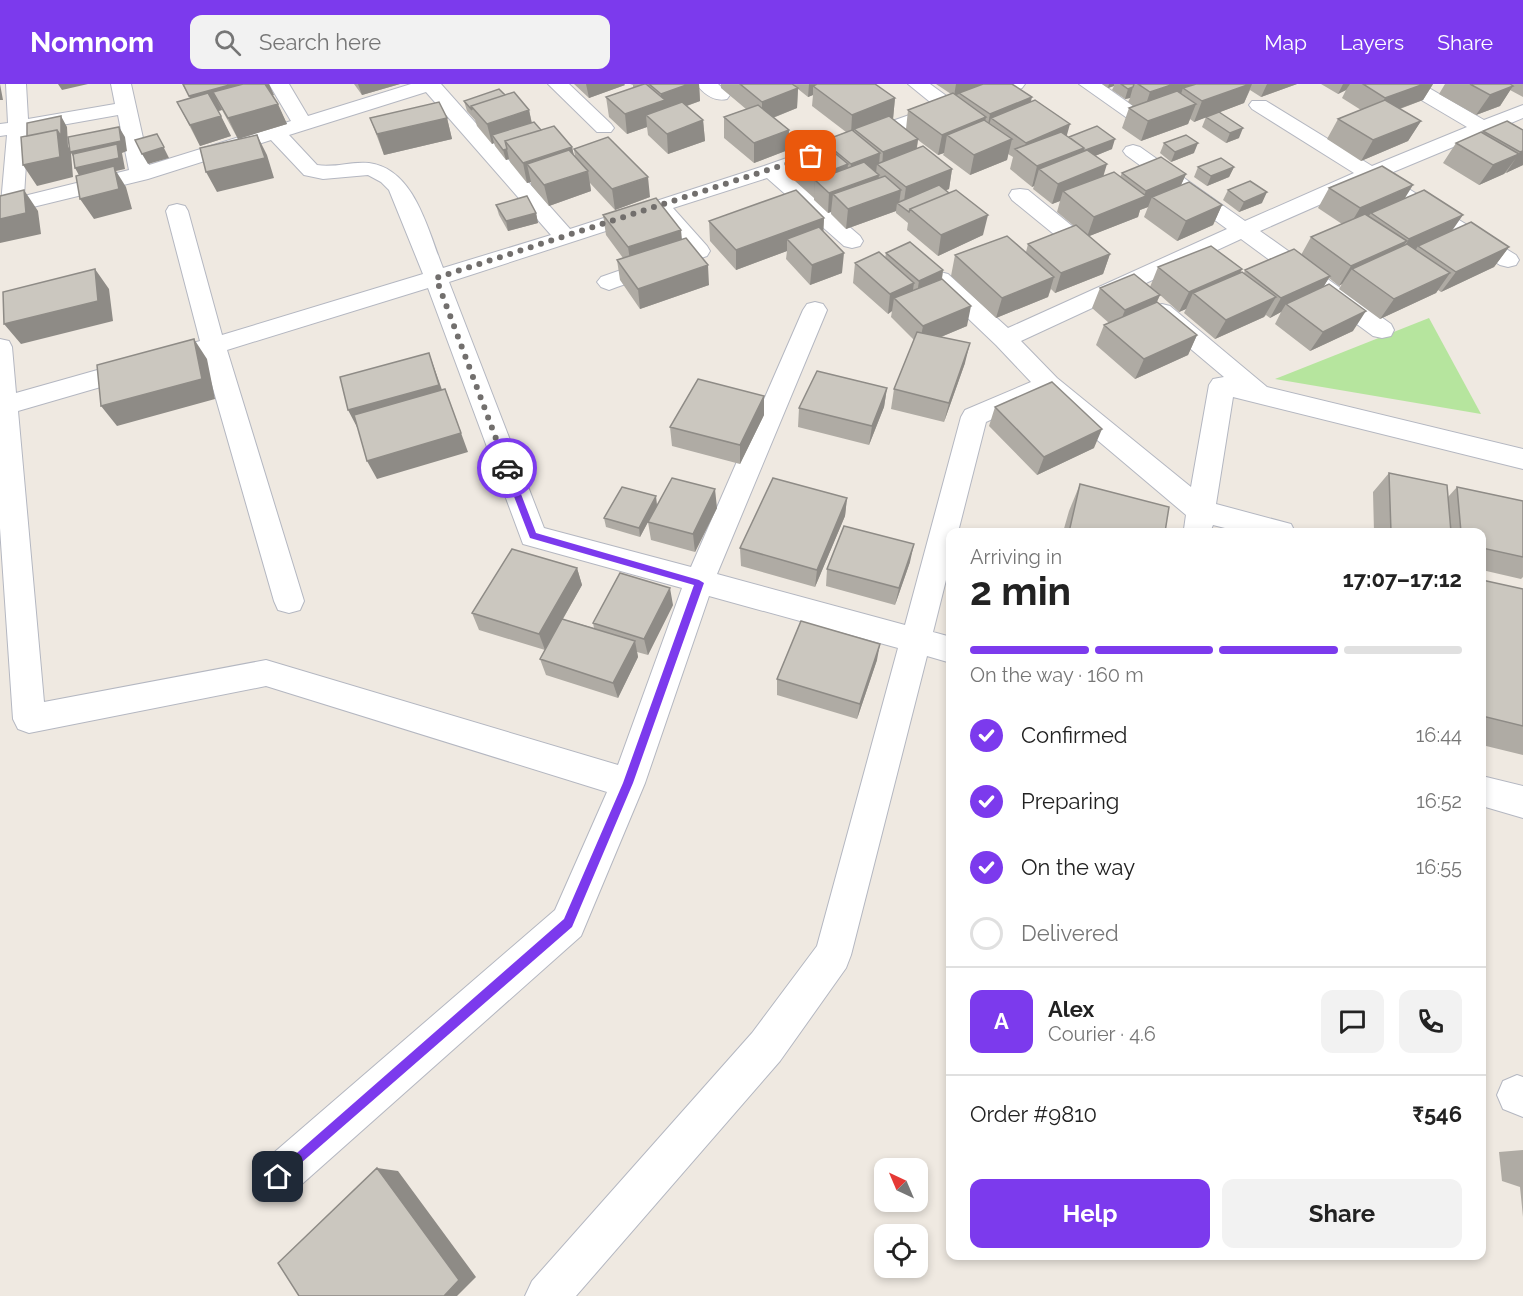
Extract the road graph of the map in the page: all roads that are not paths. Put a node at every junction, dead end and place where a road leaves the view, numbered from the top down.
1 (15, 84) edge
2 (121, 84) edge
3 (279, 84) edge
4 (430, 84) edge
5 (558, 84) edge
6 (918, 84) edge
7 (1089, 84) edge
8 (1408, 84) edge
9 (1012, 92) edge
10 (1259, 105) dead end
11 (126, 108) junction
12 (949, 108) junction
13 (1523, 111) edge
14 (1137, 116) edge
15 (303, 125) junction
16 (9, 128) edge
17 (604, 128) dead end
18 (1483, 129) junction
19 (276, 133) junction
20 (1133, 151) dead end
21 (1523, 151) edge
22 (771, 170) junction
23 (140, 174) junction
24 (1370, 174) junction
25 (1020, 195) dead end
26 (6, 206) edge
27 (660, 207) junction
28 (177, 211) dead end
29 (1242, 230) junction
30 (565, 237) junction
31 (852, 241) dead end
32 (1508, 260) dead end
33 (926, 267) edge
34 (436, 278) junction
35 (609, 282) dead end
36 (1126, 282) junction
37 (815, 310) dead end
38 (1382, 330) dead end
39 (1005, 339) junction
40 (213, 346) junction
41 (0, 347) edge
42 (1048, 384) junction
43 (1262, 395) junction
44 (2, 406) edge
45 (1523, 459) edge
46 (1199, 522) edge
47 (1248, 528) edge
48 (7, 554) edge
49 (699, 583) junction
50 (289, 601) dead end
51 (916, 641) junction
52 (946, 649) edge
53 (628, 783) junction
54 (1486, 792) edge
55 (1523, 802) edge
56 (278, 1177) dead end
57 (547, 1296) edge

1 - 16 street
2 - 11 street
3 - 15 street
4 - 15 street
4 - 30 street
5 - 17 street
6 - 12 street
7 - 14 street
8 - 18 street
9 - 12 street
10 - 24 street
11 - 16 street
11 - 23 street
12 - 22 street
13 - 18 street
15 - 19 street
16 - 26 street
18 - 21 street
18 - 24 street
19 - 23 street
19 - 34 street
20 - 29 street
22 - 27 street
22 - 31 street
23 - 26 street
24 - 29 street
24 - 32 street
25 - 36 street
27 - 30 street
27 - 35 street
28 - 40 street
29 - 36 street
29 - 38 street
30 - 34 street
33 - 39 street
34 - 40 street
34 - 49 street
36 - 39 street
36 - 43 street
37 - 49 street
39 - 42 street
40 - 44 street
40 - 50 street
41 - 44 street
42 - 46 street
42 - 51 street
43 - 45 street
43 - 46 street
44 - 48 street
46 - 47 street
48 - 53 street
49 - 51 street
49 - 53 street
51 - 52 street
51 - 57 street
53 - 56 street
54 - 55 street

